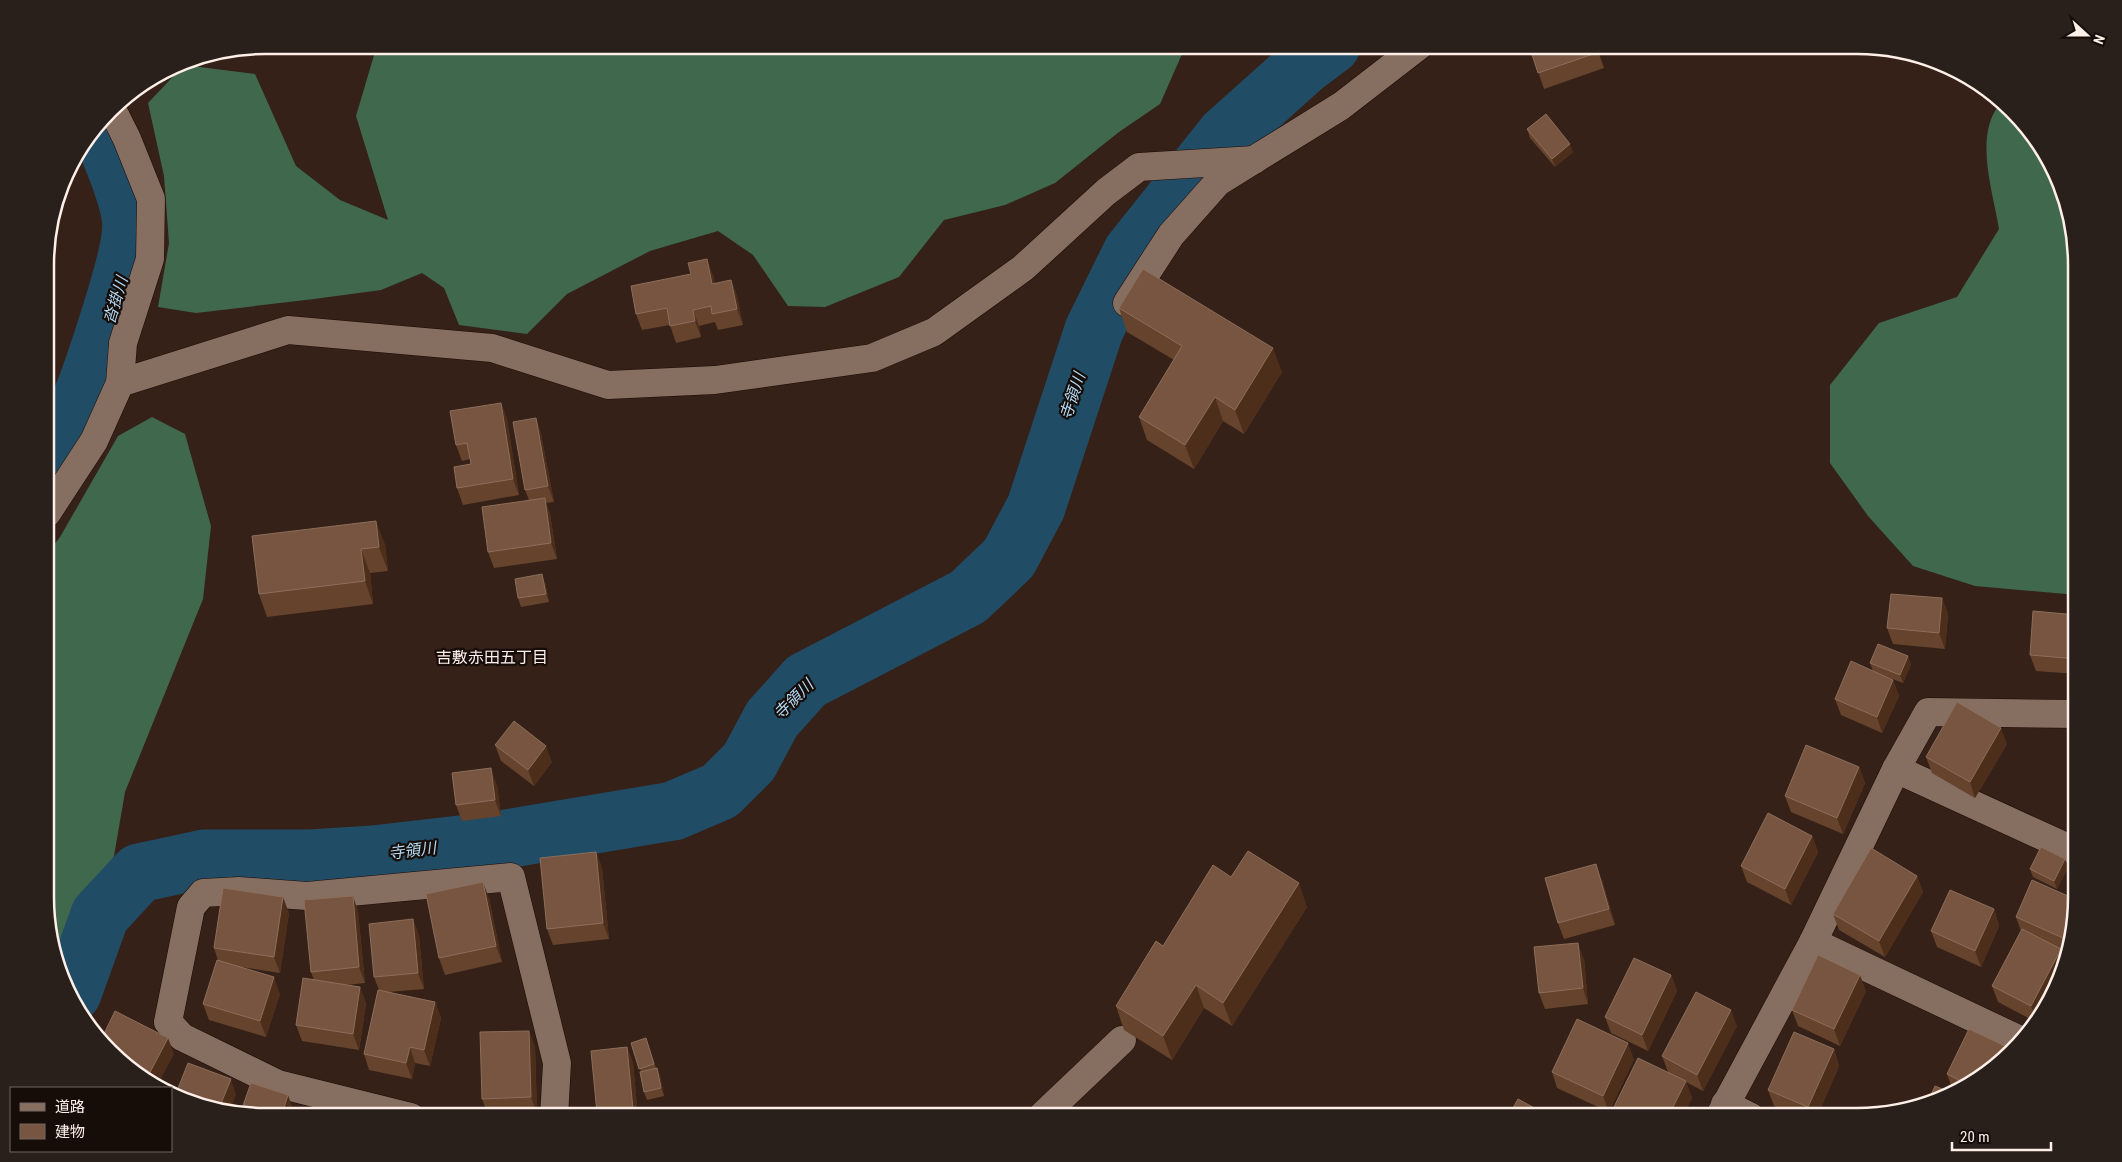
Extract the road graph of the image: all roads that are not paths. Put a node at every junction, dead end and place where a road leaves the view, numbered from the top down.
1 (1408, 54) edge
2 (115, 117) edge
3 (1246, 160) junction
4 (1126, 306) edge
5 (120, 382) junction
6 (54, 502) edge
7 (2068, 714) edge
8 (1896, 769) junction
9 (2068, 848) edge
10 (1812, 942) junction
11 (2015, 1037) edge
12 (1122, 1040) dead end
13 (375, 1108) edge
14 (554, 1108) edge
15 (1050, 1108) edge
16 (1723, 1108) edge

1 - 3 street
2 - 5 street
3 - 4 street
3 - 5 street
5 - 6 street
7 - 8 street
8 - 9 street
8 - 10 street
10 - 11 street
10 - 16 street
12 - 15 street
13 - 14 street

